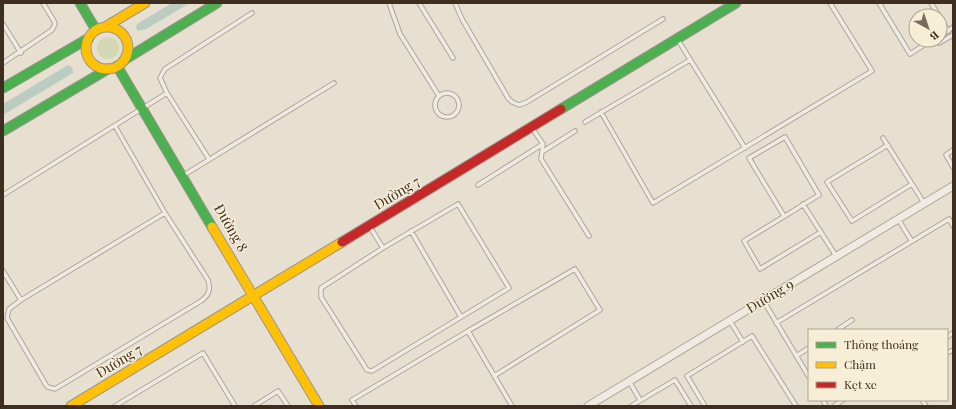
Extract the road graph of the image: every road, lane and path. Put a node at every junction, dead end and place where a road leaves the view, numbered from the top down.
1 (43, 3) edge
2 (80, 3) edge
3 (145, 3) edge
4 (217, 3) edge
5 (389, 3) edge
6 (419, 3) edge
7 (455, 3) edge
8 (736, 3) edge
9 (830, 3) edge
10 (879, 3) edge
11 (252, 13) dead end
12 (663, 19) dead end
13 (3, 24) edge
14 (106, 27) junction
15 (953, 27) edge
16 (96, 30) junction
17 (948, 31) edge
18 (89, 38) junction
19 (677, 38) junction
20 (919, 48) edge
21 (21, 53) junction
22 (453, 58) dead end
23 (690, 60) junction
24 (3, 63) edge
25 (117, 65) junction
26 (334, 83) dead end
27 (3, 88) edge
28 (167, 92) junction
29 (439, 96) junction
30 (143, 108) junction
31 (601, 112) junction
32 (585, 122) dead end
33 (115, 126) junction
34 (532, 128) junction
35 (3, 131) edge
36 (575, 131) dead end
37 (884, 138) dead end
38 (543, 144) junction
39 (888, 145) junction
40 (745, 148) junction
41 (953, 150) edge
42 (542, 152) junction
43 (209, 160) junction
44 (953, 167) edge
45 (184, 176) junction
46 (912, 184) junction
47 (478, 185) dead end
48 (953, 186) edge
49 (3, 195) edge
50 (924, 203) junction
51 (803, 204) junction
52 (165, 213) junction
53 (784, 216) junction
54 (898, 219) junction
55 (369, 226) junction
56 (953, 226) edge
57 (411, 231) junction
58 (821, 232) junction
59 (589, 236) dead end
60 (911, 240) junction
61 (383, 248) junction
62 (836, 256) junction
63 (3, 271) edge
64 (254, 296) junction
65 (21, 300) junction
66 (763, 300) junction
67 (461, 316) junction
68 (852, 320) dead end
69 (730, 321) junction
70 (776, 324) junction
71 (838, 329) edge
72 (468, 331) junction
73 (742, 342) junction
74 (808, 349) edge
75 (796, 356) junction
76 (808, 375) edge
77 (494, 376) junction
78 (629, 381) junction
79 (640, 400) junction
80 (71, 406) edge
81 (114, 406) edge
82 (235, 406) edge
83 (254, 406) edge
84 (288, 406) edge
85 (319, 406) edge
86 (356, 406) edge
87 (512, 406) edge
88 (588, 406) edge
89 (631, 406) edge
90 (691, 406) edge
91 (705, 406) edge
92 (796, 406) edge

1 - 21 lane
2 - 16 street
3 - 14 street
4 - 25 street
5 - 29 lane
6 - 22 lane
7 - 12 lane
8 - 19 street, Đường 7
9 - 40 lane
10 - 20 lane
11 - 28 lane
13 - 21 lane
14 - 16 street
14 - 25 street
15 - 17 lane
16 - 18 street
18 - 25 street
18 - 27 street
19 - 23 lane
19 - 34 street, Đường 7
21 - 24 lane
23 - 31 lane
23 - 40 lane
25 - 30 street, Đường 8
25 - 35 street
26 - 43 lane
28 - 30 lane
28 - 43 lane
29 - 29 lane
30 - 33 lane
30 - 45 street, Đường 8
31 - 32 lane
31 - 40 lane
33 - 49 lane
33 - 52 lane
34 - 38 lane
34 - 55 street, Đường 7
36 - 42 lane
37 - 39 lane
38 - 42 lane
38 - 47 lane
39 - 46 lane
39 - 46 lane
41 - 44 lane
42 - 59 lane
43 - 45 lane
45 - 64 street, Đường 8
46 - 50 lane
48 - 50 street, Đường 9
50 - 54 street, Đường 9
51 - 53 lane
51 - 53 lane
51 - 58 lane
52 - 65 lane
52 - 65 lane
53 - 58 lane
54 - 60 lane
54 - 62 street, Đường 9
55 - 61 lane
55 - 64 street, Đường 7
56 - 60 lane
57 - 61 lane
57 - 67 lane
57 - 67 lane
58 - 62 lane
60 - 70 lane
61 - 67 lane
62 - 66 street, Đường 9
63 - 65 lane
64 - 80 street, Đường 7
64 - 85 street, Đường 8
66 - 69 street, Đường 9
66 - 70 lane
68 - 71 lane
69 - 73 lane
69 - 78 street, Đường 9
70 - 75 lane
72 - 77 lane
72 - 77 lane
72 - 86 lane
73 - 91 lane
73 - 92 lane
74 - 75 lane
75 - 76 lane
77 - 87 lane
78 - 79 lane
78 - 88 street, Đường 9
79 - 89 lane
79 - 90 lane
81 - 82 lane
83 - 84 lane

